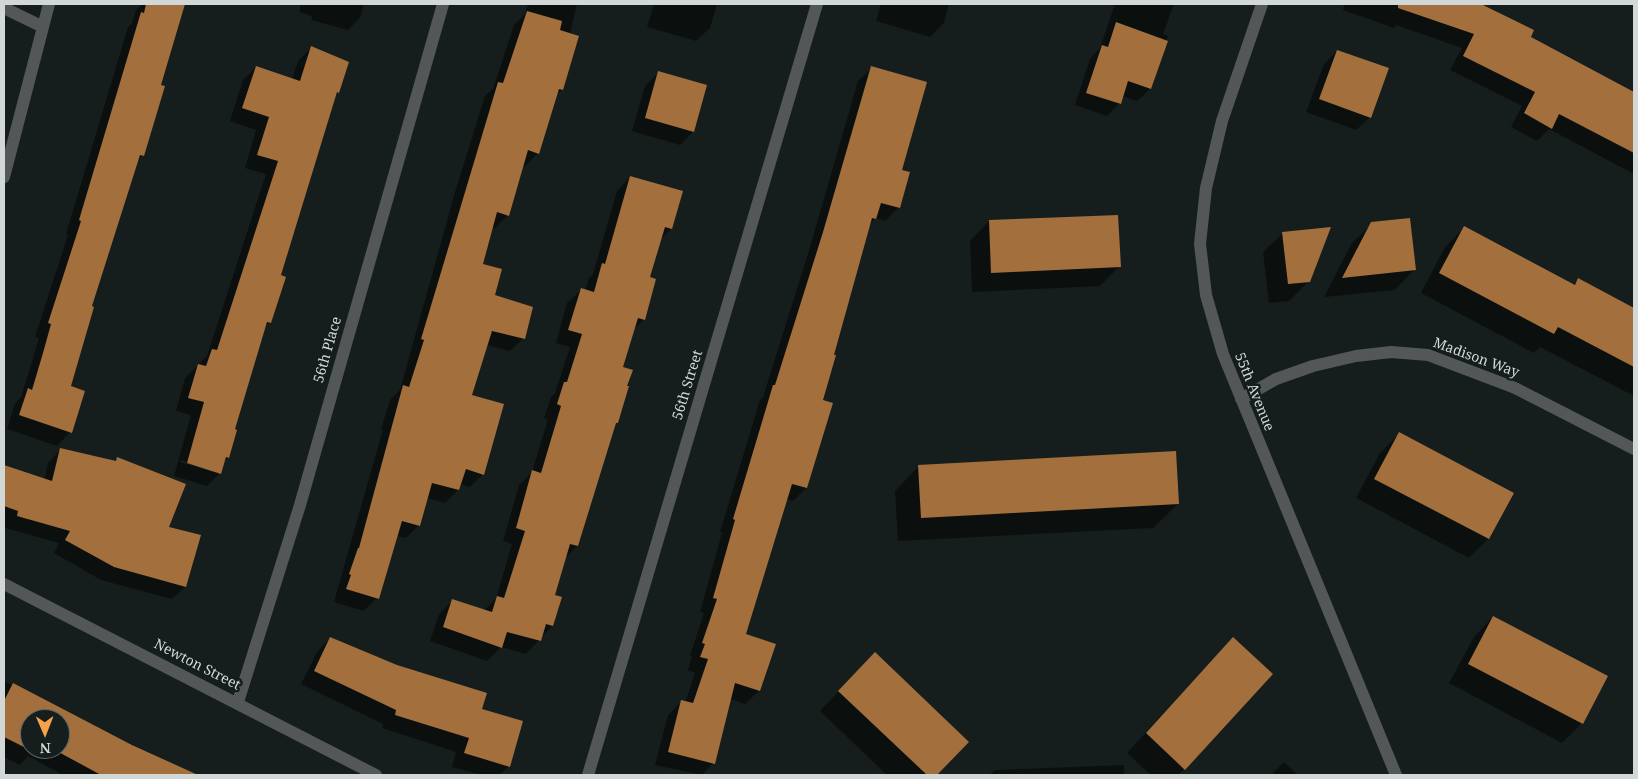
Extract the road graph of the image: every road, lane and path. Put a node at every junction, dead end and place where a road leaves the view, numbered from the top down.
1 (49, 4) edge
2 (443, 4) edge
3 (817, 4) edge
4 (1262, 4) edge
5 (4, 8) edge
6 (43, 27) junction
7 (4, 177) edge
8 (1241, 399) junction
9 (1634, 449) edge
10 (4, 584) edge
11 (238, 702) junction
12 (376, 775) edge
13 (588, 775) edge
14 (1396, 775) edge

1 - 6 street
2 - 11 street, 56th Place
3 - 13 street, 56th Street
4 - 8 street, 55th Avenue
5 - 6 street
6 - 7 street
8 - 9 street, Madison Way
8 - 14 street, 55th Avenue
10 - 11 street, Newton Street
11 - 12 street, Newton Street

